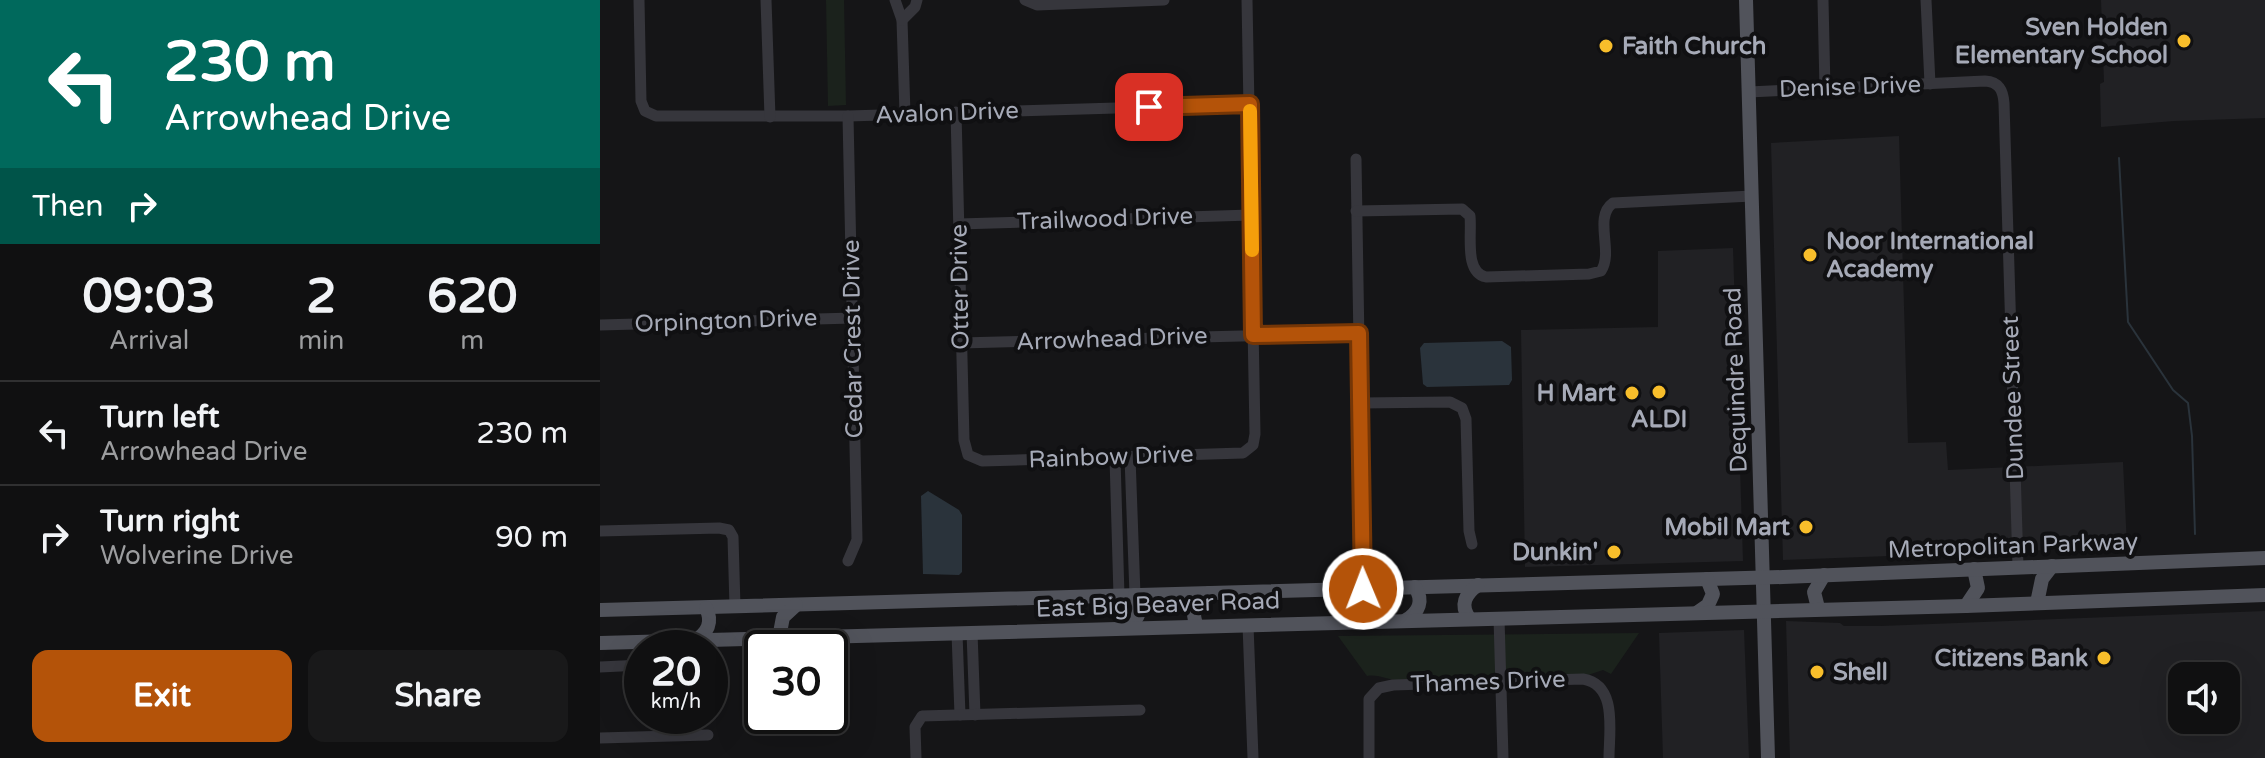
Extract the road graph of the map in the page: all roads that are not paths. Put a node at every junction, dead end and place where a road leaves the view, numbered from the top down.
1 (639, 0) edge
2 (766, 0) edge
3 (895, 0) edge
4 (917, 0) edge
5 (1025, 0) edge
6 (1164, 0) edge
7 (1247, 0) edge
8 (1746, 0) edge
9 (1823, 0) edge
10 (1926, 0) edge
11 (902, 20) junction
12 (1930, 84) junction
13 (1998, 85) joint
14 (1825, 89) junction
15 (1749, 92) junction
16 (1250, 104) junction
17 (956, 112) junction
18 (905, 114) junction
19 (848, 116) junction
20 (770, 117) junction
21 (1356, 159) dead end
22 (1752, 196) junction
23 (1356, 211) junction
24 (1251, 215) junction
25 (959, 224) junction
26 (853, 318) junction
27 (600, 325) edge
28 (1359, 333) junction
29 (1253, 335) junction
30 (961, 343) junction
31 (1360, 403) junction
32 (1130, 457) junction
33 (1115, 458) junction
34 (973, 459) joint
35 (600, 531) edge
36 (1117, 537) junction
37 (1133, 537) junction
38 (1472, 544) dead end
39 (2265, 558) edge
40 (848, 561) dead end
41 (2052, 566) junction
42 (2018, 567) junction
43 (1974, 569) junction
44 (1824, 575) junction
45 (1763, 577) junction
46 (1707, 579) junction
47 (1478, 585) junction
48 (1415, 587) junction
49 (1363, 589) junction
50 (1209, 593) junction
51 (1135, 595) junction
52 (2265, 595) edge
53 (1119, 596) junction
54 (2037, 603) junction
55 (796, 605) junction
56 (1966, 606) junction
57 (735, 607) junction
58 (706, 608) junction
59 (1818, 608) junction
60 (600, 610) edge
61 (1765, 610) junction
62 (1697, 612) junction
63 (1469, 618) junction
64 (1499, 618) junction
65 (1406, 620) junction
66 (1248, 625) junction
67 (1197, 626) junction
68 (1124, 628) junction
69 (707, 630) edge
70 (781, 630) edge
71 (965, 633) junction
72 (848, 636) edge
73 (624, 642) edge
74 (600, 643) edge
75 (624, 666) edge
76 (600, 667) edge
77 (1501, 682) junction
78 (1140, 710) dead end
79 (960, 715) junction
80 (975, 715) junction
81 (708, 735) dead end
82 (600, 738) edge
83 (916, 758) edge
84 (1253, 758) edge
85 (1369, 758) edge
86 (1503, 758) edge
87 (1609, 758) edge
88 (1768, 758) edge

1 - 20 street, Avalon Drive
2 - 20 street
3 - 11 street
4 - 11 street
5 - 6 street
7 - 16 street
8 - 15 main road, Dequindre Road
9 - 14 street
10 - 12 street
11 - 18 street
12 - 13 street, Denise Drive
12 - 14 street, Denise Drive
13 - 42 street, Dundee Street
14 - 15 street, Denise Drive
15 - 22 main road, Dequindre Road
16 - 17 street, Avalon Drive
16 - 24 street
17 - 18 street, Avalon Drive
17 - 25 street, Otter Drive
18 - 19 street, Avalon Drive
19 - 20 street, Avalon Drive
19 - 26 street, Cedar Crest Drive
21 - 23 street
22 - 23 street
22 - 45 main road, Dequindre Road
23 - 28 street
24 - 25 street, Trailwood Drive
24 - 29 street
25 - 30 street, Otter Drive
26 - 27 street, Orpington Drive
26 - 40 street, Cedar Crest Drive
28 - 29 street, Arrowhead Drive
28 - 31 street
29 - 30 street, Arrowhead Drive
29 - 32 street, Rainbow Drive
30 - 34 street, Otter Drive
31 - 38 street
31 - 49 street
32 - 33 street, Rainbow Drive
32 - 37 street
33 - 34 street, Rainbow Drive
33 - 36 street
35 - 57 street
36 - 37 street
36 - 53 street
37 - 51 street
39 - 41 main road, Metropolitan Parkway
41 - 42 main road, Metropolitan Parkway
41 - 54 main road
42 - 43 main road, Metropolitan Parkway
43 - 44 main road, Metropolitan Parkway
43 - 56 main road
44 - 45 main road, Metropolitan Parkway
44 - 59 main road
45 - 46 main road, East Big Beaver Road
45 - 61 main road, Dequindre Road
46 - 47 main road, East Big Beaver Road
46 - 62 main road
47 - 48 main road, East Big Beaver Road
47 - 63 main road
48 - 49 main road, East Big Beaver Road
48 - 65 main road
49 - 50 main road, East Big Beaver Road
50 - 51 main road, East Big Beaver Road
50 - 67 main road
51 - 53 main road, East Big Beaver Road
51 - 68 main road
52 - 54 main road
53 - 55 main road, East Big Beaver Road
54 - 56 main road
55 - 57 main road, East Big Beaver Road
55 - 70 main road
56 - 59 main road
57 - 58 main road, East Big Beaver Road
58 - 60 main road, East Big Beaver Road
58 - 69 main road
59 - 61 main road
61 - 62 main road, East Big Beaver Road
61 - 88 main road, Dequindre Road
62 - 64 main road, East Big Beaver Road
63 - 64 main road, East Big Beaver Road
63 - 65 main road, East Big Beaver Road
64 - 77 street
65 - 66 main road, East Big Beaver Road
66 - 67 main road, East Big Beaver Road
66 - 84 street
67 - 68 main road, East Big Beaver Road
68 - 71 main road, East Big Beaver Road
71 - 72 main road, East Big Beaver Road
71 - 79 street
71 - 80 street
73 - 74 main road, East Big Beaver Road
75 - 76 street
77 - 85 street, Thames Drive
77 - 86 street
77 - 87 street, Thames Drive
78 - 80 street
79 - 80 street
79 - 83 street
81 - 82 street

